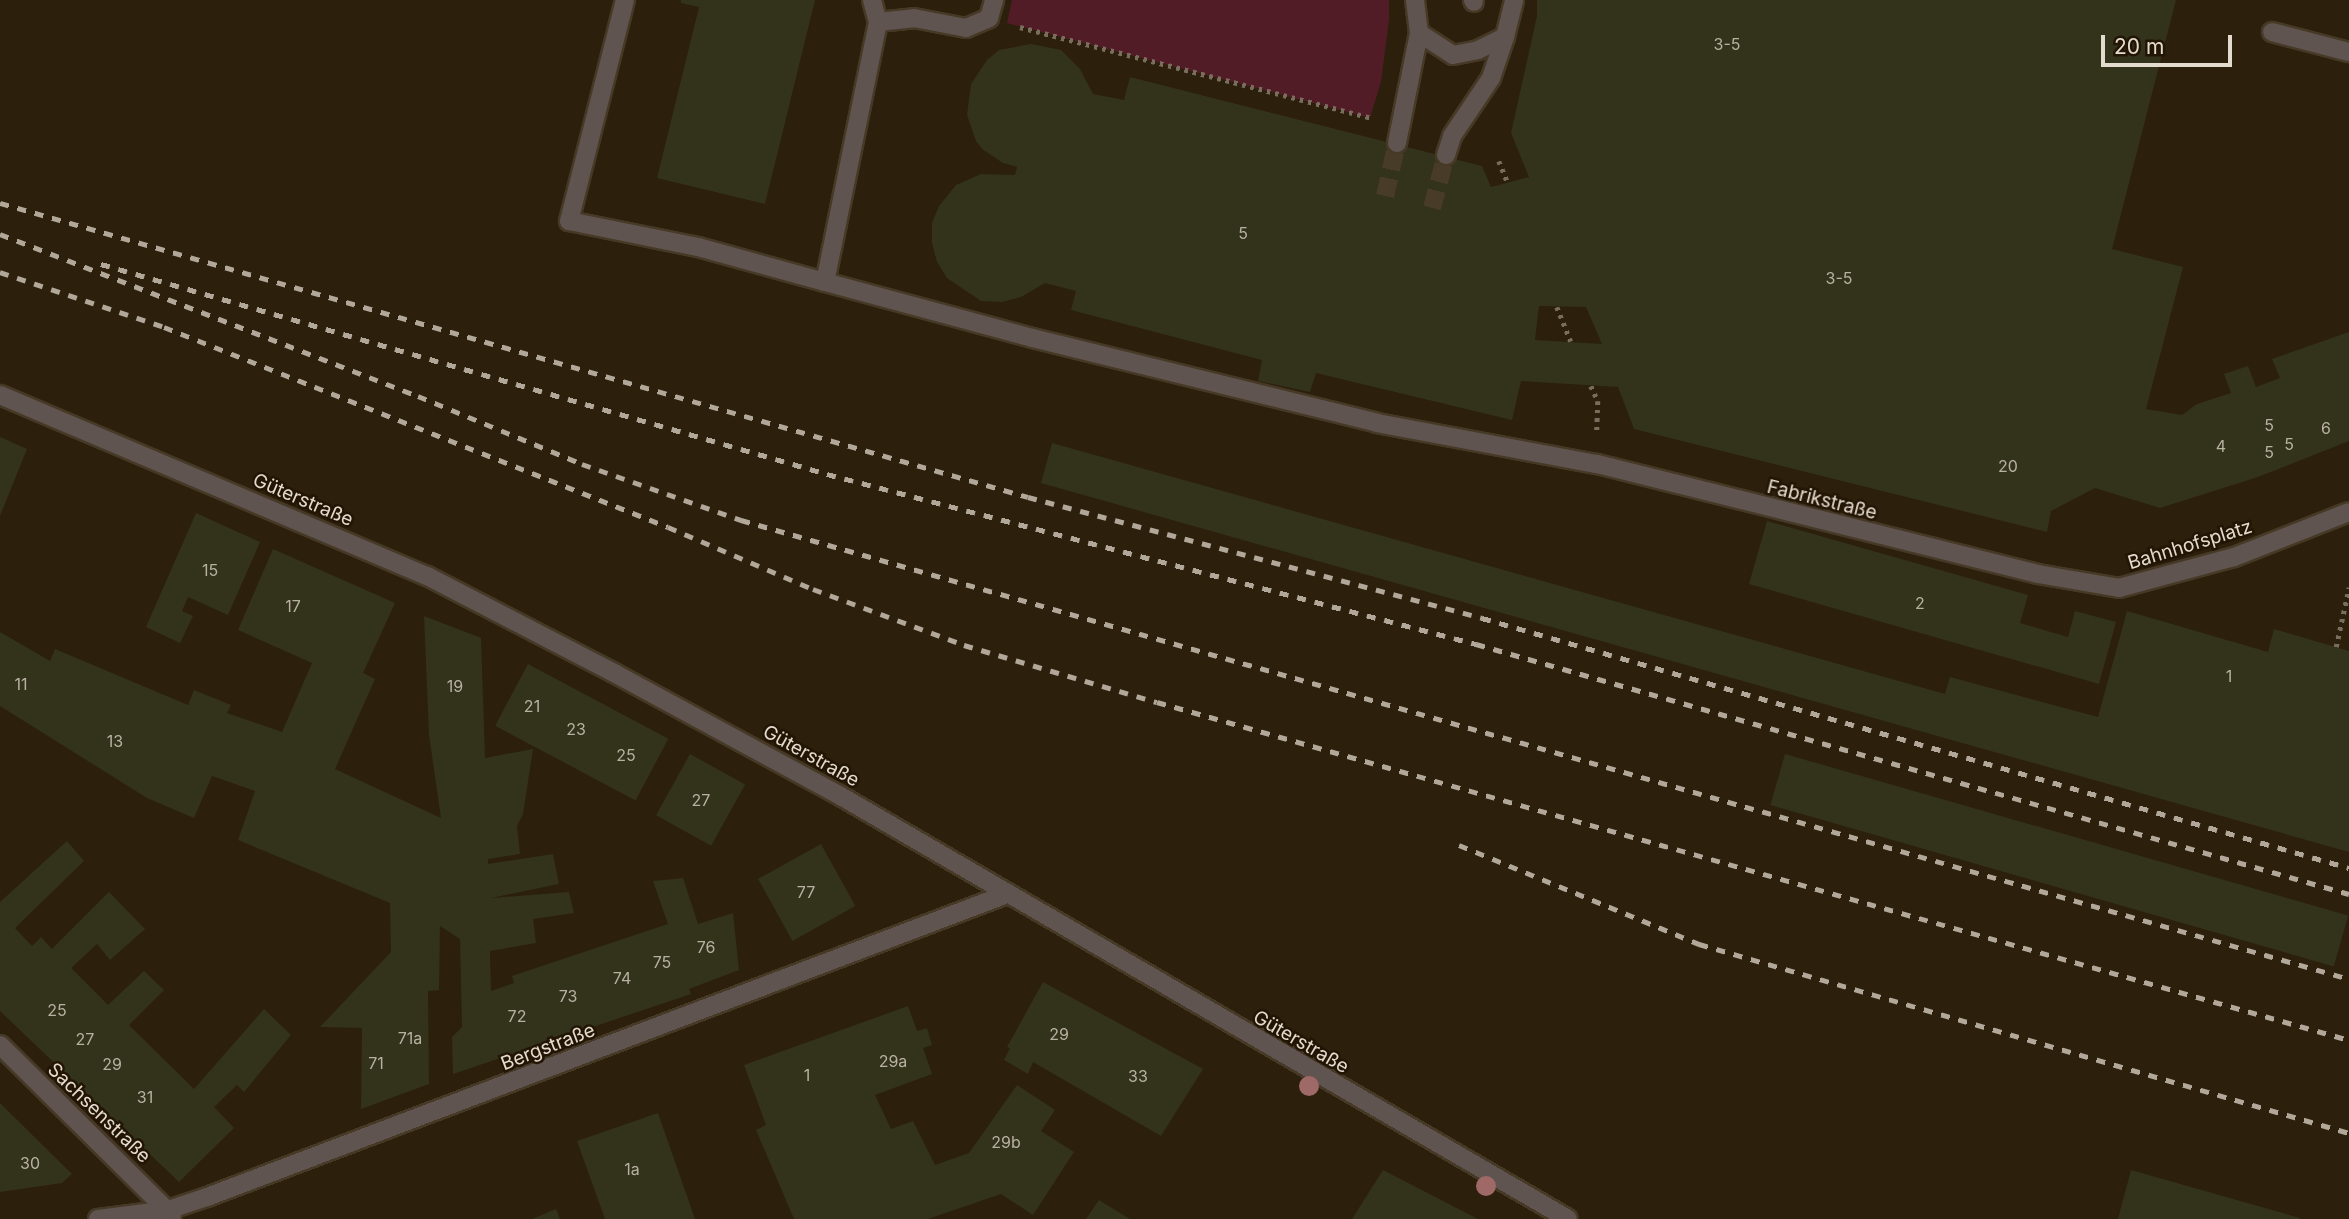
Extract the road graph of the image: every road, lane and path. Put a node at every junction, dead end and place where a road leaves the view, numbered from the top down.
1 (625, 0) edge
2 (873, 0) edge
3 (995, 0) edge
4 (1415, 0) edge
5 (1514, 0) edge
6 (989, 18) junction
7 (878, 22) junction
8 (2272, 32) dead end
9 (1419, 33) junction
10 (1506, 37) junction
11 (2349, 52) edge
12 (1400, 135) joint
13 (1446, 155) tunnel mouth
14 (1499, 161) dead end
15 (1507, 181) dead end
16 (825, 282) junction
17 (1556, 307) dead end
18 (1571, 341) dead end
19 (1591, 386) dead end
20 (0, 395) edge
21 (1597, 464) junction
22 (2349, 512) edge
23 (2038, 575) joint
24 (2349, 587) edge
25 (2336, 647) dead end
26 (1007, 894) junction
27 (0, 1045) edge
28 (171, 1214) edge
29 (98, 1219) edge
30 (1568, 1219) edge

1 - 16 street, Fabrikstraße
2 - 7 street
3 - 6 street
4 - 9 street
5 - 10 street
6 - 7 street
6 - 12 path
7 - 16 street
8 - 11 street
9 - 10 street
9 - 12 street
10 - 13 street
14 - 15 path
16 - 21 street, Fabrikstraße
17 - 18 path
19 - 21 path
20 - 26 street, Güterstraße
21 - 23 street, Fabrikstraße
22 - 23 street, Bahnhofsplatz
24 - 25 path
26 - 28 street, Bergstraße
26 - 30 street, Güterstraße
27 - 28 street, Sachsenstraße
28 - 29 street, Bergstraße

